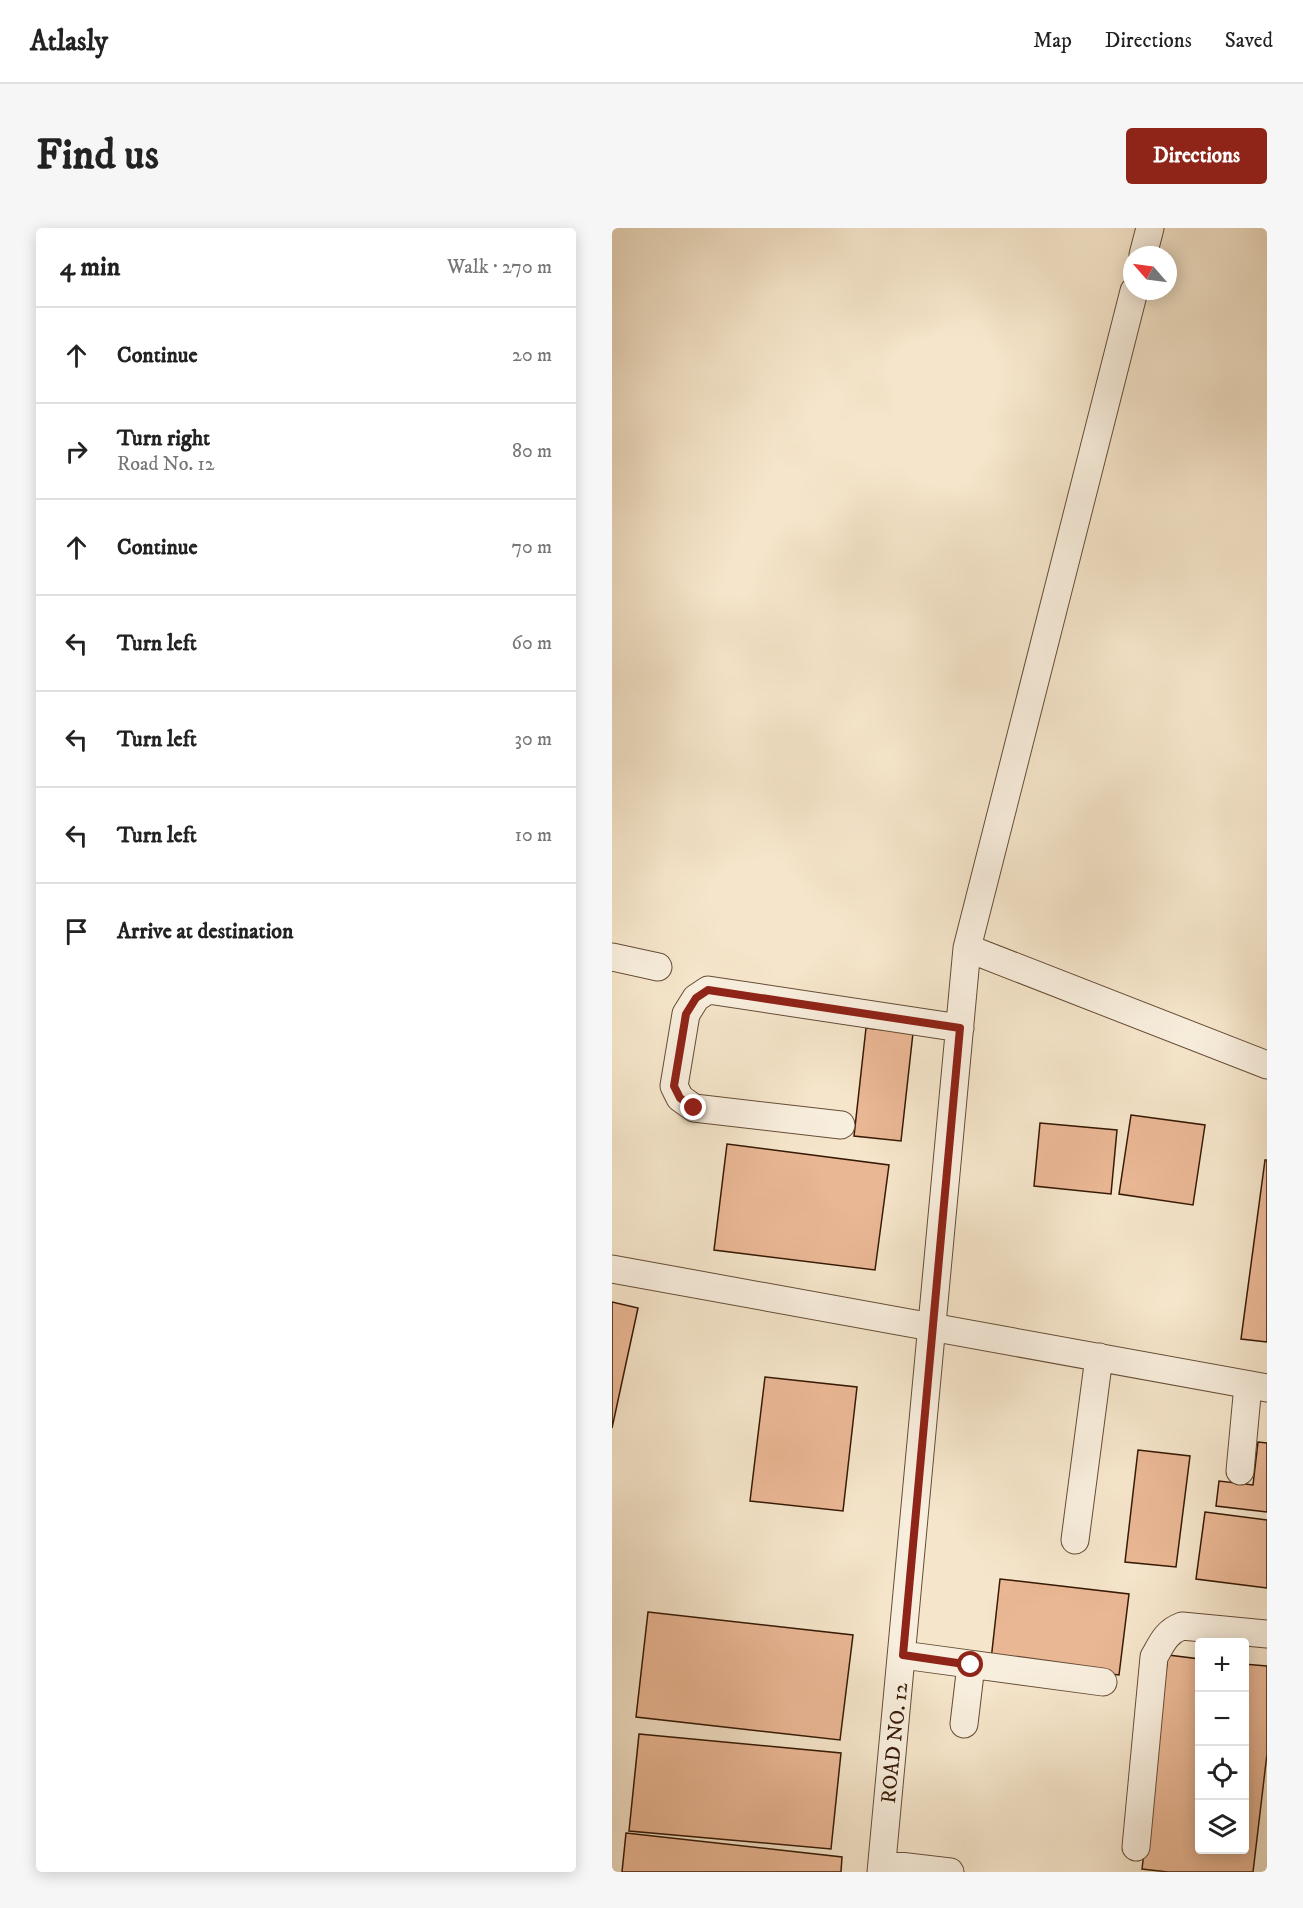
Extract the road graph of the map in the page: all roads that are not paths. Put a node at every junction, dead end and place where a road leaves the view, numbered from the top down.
1 (1150, 228) edge
2 (1145, 246) edge
3 (1132, 300) edge
4 (967, 948) junction
5 (612, 957) edge
6 (658, 967) dead end
7 (960, 1028) junction
8 (1267, 1065) edge
9 (841, 1125) dead end
10 (612, 1269) edge
11 (934, 1327) junction
12 (1098, 1357) junction
13 (1257, 1386) edge
14 (1240, 1471) dead end
15 (1075, 1540) dead end
16 (1267, 1634) edge
17 (903, 1655) junction
18 (971, 1665) junction
19 (1103, 1682) dead end
20 (964, 1724) dead end
21 (1136, 1847) dead end
22 (882, 1868) edge
23 (950, 1872) edge

1 - 2 street
3 - 4 street, ROAD NO. 12
4 - 7 street, ROAD NO. 12
4 - 8 street
5 - 6 street
7 - 9 street
7 - 11 street, ROAD NO. 12
10 - 11 street
11 - 12 street
11 - 17 street, ROAD NO. 12
12 - 13 street
12 - 15 street
13 - 14 street
16 - 21 street
17 - 18 street
17 - 22 street, ROAD NO. 12
18 - 19 street
18 - 20 street
22 - 23 street

